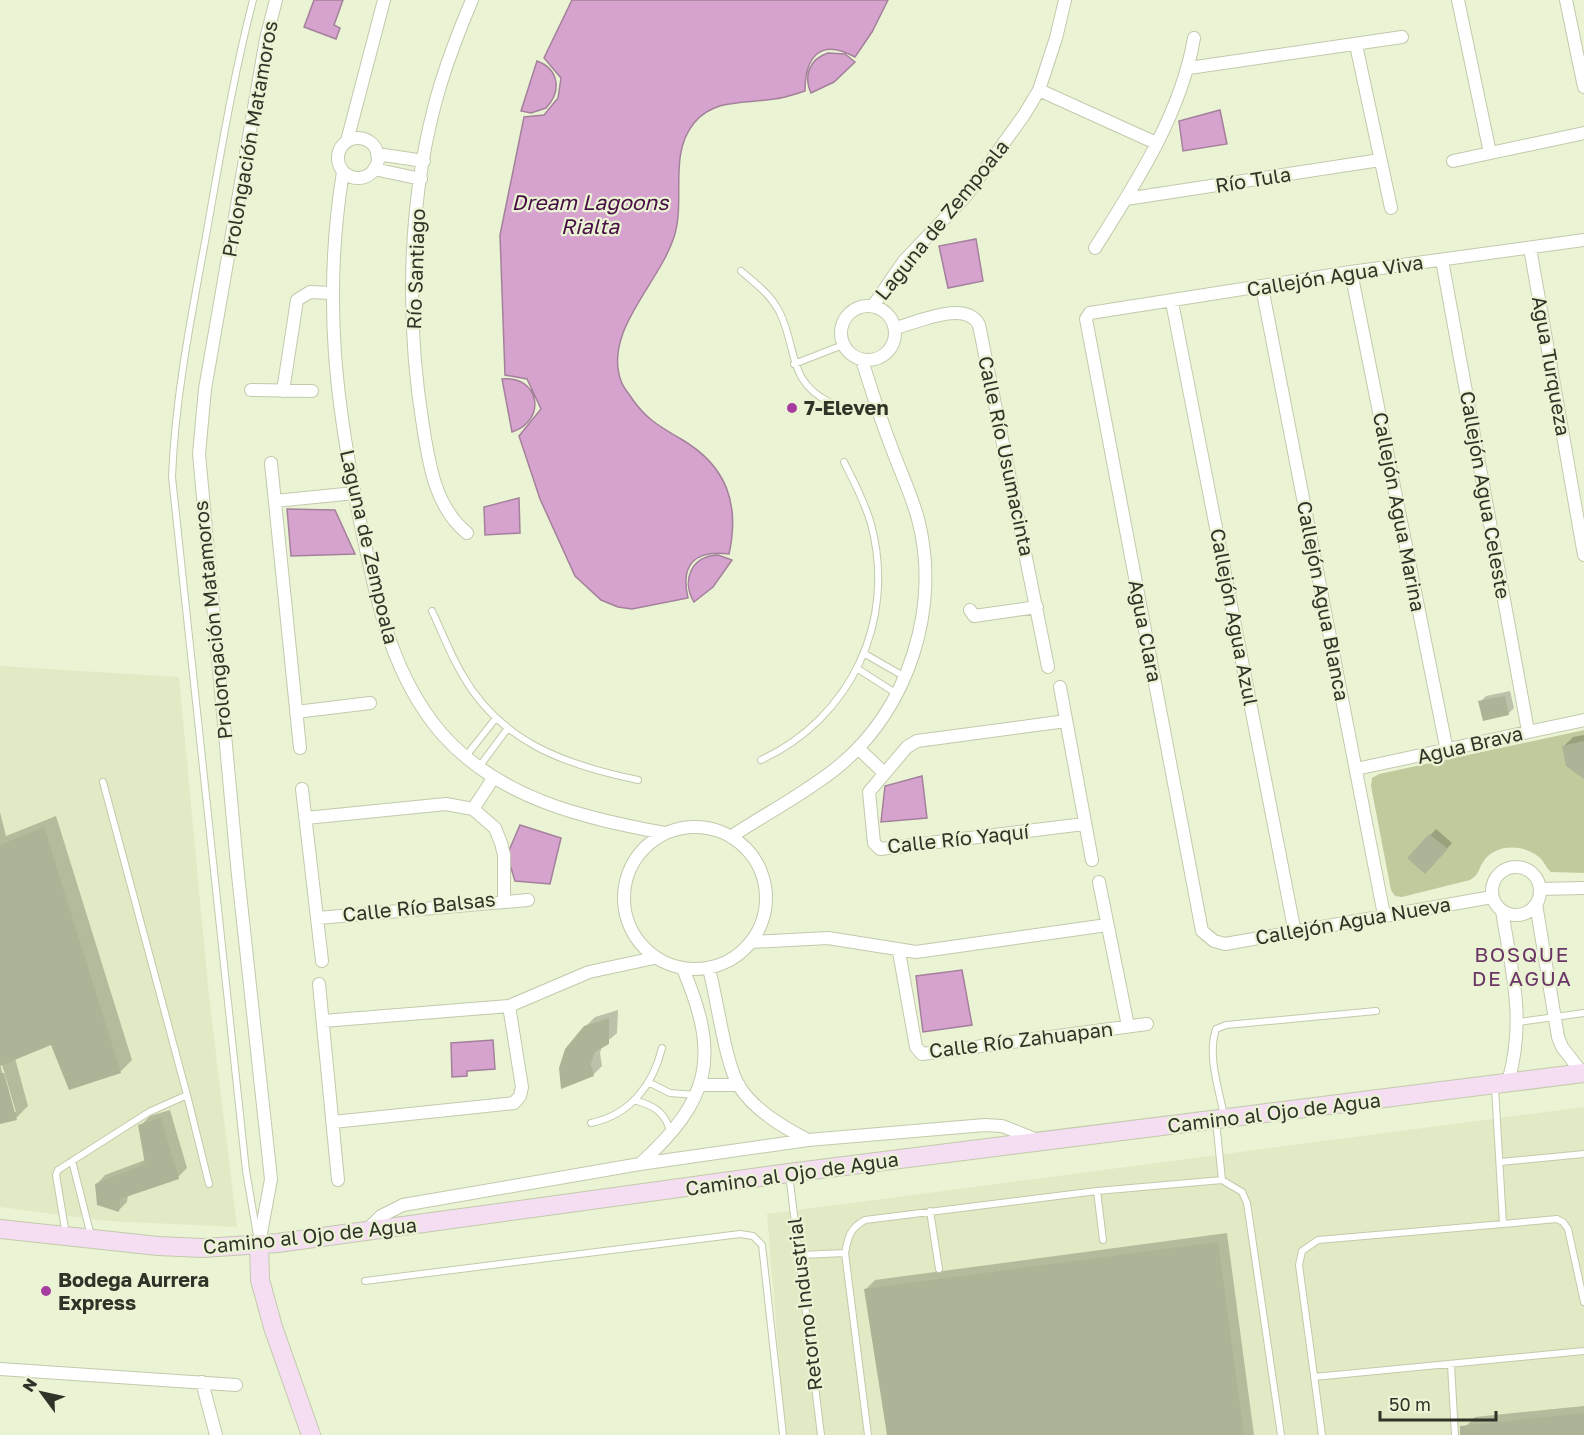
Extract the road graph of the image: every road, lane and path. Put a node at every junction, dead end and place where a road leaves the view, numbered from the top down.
1 (253, 0) edge
2 (276, 0) edge
3 (384, 0) edge
4 (472, 0) edge
5 (1065, 0) edge
6 (1458, 0) edge
7 (1566, 0) edge
8 (1402, 37) dead end
9 (1194, 38) dead end
10 (1356, 45) junction
11 (1189, 68) junction
12 (1584, 87) edge
13 (1039, 90) junction
14 (1584, 133) edge
15 (347, 141) junction
16 (1156, 143) junction
17 (1490, 153) junction
18 (377, 154) junction
19 (1380, 160) junction
20 (424, 161) junction
21 (1453, 161) dead end
22 (374, 169) junction
23 (343, 171) junction
24 (421, 179) junction
25 (1126, 199) junction
26 (1391, 208) dead end
27 (1584, 240) edge
28 (1095, 248) dead end
29 (1530, 248) junction
30 (1442, 260) junction
31 (741, 271) dead end
32 (1351, 272) junction
33 (1262, 288) junction
34 (331, 294) junction
35 (1172, 302) junction
36 (873, 306) junction
37 (1087, 317) joint
38 (894, 328) junction
39 (843, 345) junction
40 (862, 360) junction
41 (794, 364) junction
42 (251, 390) dead end
43 (312, 391) dead end
44 (283, 392) junction
45 (831, 403) dead end
46 (844, 462) dead end
47 (271, 463) dead end
48 (354, 494) junction
49 (275, 501) junction
50 (467, 533) dead end
51 (1584, 555) edge
52 (1037, 607) junction
53 (970, 610) dead end
54 (432, 611) dead end
55 (865, 654) junction
56 (1048, 667) dead end
57 (858, 669) junction
58 (906, 677) junction
59 (1060, 687) dead end
60 (897, 694) junction
61 (370, 703) dead end
62 (296, 712) junction
63 (496, 718) junction
64 (1584, 720) edge
65 (1066, 721) junction
66 (508, 728) junction
67 (1528, 731) junction
68 (300, 748) dead end
69 (858, 748) junction
70 (1447, 751) junction
71 (466, 756) junction
72 (761, 760) dead end
73 (479, 766) junction
74 (1356, 769) junction
75 (884, 773) junction
76 (494, 777) junction
77 (638, 780) dead end
78 (103, 782) dead end
79 (302, 789) dead end
80 (473, 809) junction
81 (306, 818) junction
82 (1084, 824) junction
83 (665, 833) junction
84 (732, 836) junction
85 (1092, 860) dead end
86 (1099, 882) dead end
87 (1584, 888) edge
88 (1540, 889) junction
89 (1492, 897) junction
90 (528, 900) dead end
91 (504, 902) junction
92 (1536, 904) junction
93 (1502, 911) junction
94 (1384, 915) junction
95 (318, 918) junction
96 (1107, 925) junction
97 (1295, 933) junction
98 (1214, 941) joint
99 (752, 942) junction
100 (900, 952) junction
101 (654, 958) junction
102 (322, 961) dead end
103 (683, 969) junction
104 (709, 969) junction
105 (319, 984) dead end
106 (509, 1006) junction
107 (1376, 1011) dead end
108 (1584, 1013) edge
109 (1554, 1017) junction
110 (323, 1021) junction
111 (1519, 1022) junction
112 (1147, 1024) dead end
113 (1128, 1026) junction
114 (662, 1048) dead end
115 (1583, 1073) edge
116 (648, 1082) junction
117 (1502, 1083) junction
118 (739, 1085) junction
119 (699, 1090) junction
120 (187, 1095) junction
121 (634, 1100) junction
122 (1221, 1120) junction
123 (333, 1122) junction
124 (591, 1124) dead end
125 (671, 1134) junction
126 (808, 1140) junction
127 (1041, 1141) junction
128 (1584, 1154) edge
129 (72, 1161) junction
130 (1501, 1162) junction
131 (640, 1164) junction
132 (789, 1173) junction
133 (338, 1179) dead end
134 (1222, 1180) junction
135 (209, 1184) dead end
136 (1096, 1191) junction
137 (930, 1212) junction
138 (1503, 1224) junction
139 (0, 1229) edge
140 (365, 1232) junction
141 (67, 1237) junction
142 (92, 1239) junction
143 (1103, 1240) dead end
144 (259, 1244) junction
145 (845, 1253) junction
146 (800, 1255) junction
147 (939, 1269) dead end
148 (365, 1281) dead end
149 (1584, 1302) edge
150 (1584, 1352) edge
151 (1451, 1365) junction
152 (0, 1369) edge
153 (1314, 1377) junction
154 (202, 1382) junction
155 (236, 1385) dead end
156 (216, 1435) edge
157 (311, 1435) edge
158 (783, 1435) edge
159 (821, 1435) edge
160 (868, 1435) edge
161 (1281, 1435) edge
162 (1322, 1435) edge
163 (1455, 1435) edge

1 - 144 lane
2 - 144 street, Prolongación Matamoros
3 - 15 street
4 - 20 street, Río Santiago
5 - 13 street, Laguna de Zempoala
6 - 17 street
7 - 12 street
8 - 10 street
9 - 11 street
10 - 11 street
10 - 19 street
11 - 16 street
13 - 16 street
13 - 36 street, Laguna de Zempoala
14 - 17 street
15 - 18 street
15 - 23 street
16 - 25 street
17 - 21 street
18 - 20 street
18 - 22 street
19 - 25 street, Río Tula
19 - 26 street
20 - 24 street, Río Santiago
22 - 23 street
22 - 24 street
23 - 34 street, Laguna de Zempoala
24 - 50 street, Río Santiago
25 - 28 street
27 - 29 street, Callejón Agua Viva
29 - 30 street, Callejón Agua Viva
29 - 51 street, Agua Turqueza
30 - 32 street, Callejón Agua Viva
30 - 67 street, Callejón Agua Celeste
31 - 41 lane
32 - 33 street, Callejón Agua Viva
32 - 70 street, Callejón Agua Marina
33 - 35 street, Callejón Agua Viva
33 - 74 street, Callejón Agua Blanca
34 - 44 street
34 - 48 street, Laguna de Zempoala
35 - 37 street, Callejón Agua Viva
35 - 97 street, Callejón Agua Azul
36 - 38 street
36 - 39 street
37 - 98 street, Agua Clara
38 - 40 street
38 - 52 street, Calle Río Usumacinta
39 - 40 street
39 - 41 lane
40 - 58 street
41 - 45 lane
42 - 44 street
43 - 44 street
46 - 55 lane
47 - 49 street
48 - 49 street
48 - 71 street, Laguna de Zempoala
49 - 62 street
52 - 53 street
52 - 56 street
54 - 63 lane
55 - 57 lane
55 - 58 lane
57 - 60 lane
57 - 72 lane
58 - 60 street
59 - 65 street
60 - 69 street
61 - 62 street
62 - 68 street
63 - 66 lane
63 - 71 lane
64 - 67 street, Agua Brava
65 - 75 street, Calle Río Yaquí
65 - 82 street
66 - 73 lane
66 - 77 lane
67 - 70 street, Agua Brava
69 - 75 street
69 - 84 street
70 - 74 street, Agua Brava
71 - 73 street, Laguna de Zempoala
73 - 76 street, Laguna de Zempoala
74 - 94 street, Callejón Agua Blanca
75 - 82 street, Calle Río Yaquí
76 - 80 street
76 - 83 street, Laguna de Zempoala
78 - 120 lane
79 - 81 street
80 - 81 street
80 - 91 street, Calle Río Balsas
81 - 95 street
82 - 85 street
83 - 84 street
83 - 101 street
84 - 99 street
86 - 96 street, Calle Río Zahuapan
87 - 88 street
88 - 89 street
88 - 92 street
89 - 93 street
89 - 94 street, Callejón Agua Nueva
90 - 91 street
91 - 95 street, Calle Río Balsas
92 - 93 street
92 - 109 street
93 - 111 street
94 - 97 street, Callejón Agua Nueva
95 - 102 street
96 - 100 street
96 - 113 street, Calle Río Zahuapan
97 - 98 street, Callejón Agua Nueva
99 - 100 street
99 - 104 street
100 - 113 street, Calle Río Zahuapan
101 - 103 street
101 - 106 street
103 - 104 street
103 - 119 street
104 - 118 street
105 - 110 street
106 - 110 street
106 - 123 street
107 - 122 lane
108 - 109 lane
109 - 111 lane
109 - 115 street
110 - 123 street
111 - 117 street
112 - 113 street
114 - 116 lane
115 - 117 street, Camino al Ojo de Agua
116 - 119 lane
116 - 121 lane
117 - 122 street, Camino al Ojo de Agua
117 - 130 lane
118 - 119 street
118 - 126 street
119 - 125 street
120 - 129 lane
120 - 135 lane
121 - 124 lane
121 - 125 lane
122 - 127 street, Camino al Ojo de Agua
122 - 134 lane
123 - 133 street
125 - 131 street
126 - 127 street
126 - 131 street
127 - 132 street, Camino al Ojo de Agua
128 - 130 lane
129 - 141 lane
129 - 142 lane
130 - 138 lane
131 - 140 street
132 - 140 street, Camino al Ojo de Agua
132 - 146 lane, Retorno Industrial
134 - 136 lane
134 - 161 lane
136 - 137 lane
136 - 143 lane
137 - 145 lane
137 - 147 lane
138 - 149 lane
138 - 153 lane
139 - 141 street, Camino al Ojo de Agua
140 - 144 street, Camino al Ojo de Agua
141 - 142 street, Camino al Ojo de Agua
142 - 144 street, Camino al Ojo de Agua
144 - 157 street
145 - 146 lane
145 - 160 lane
146 - 159 lane, Retorno Industrial
148 - 158 lane
150 - 151 lane
151 - 153 lane
151 - 163 lane
152 - 154 street
153 - 162 lane
154 - 155 street
154 - 156 street

